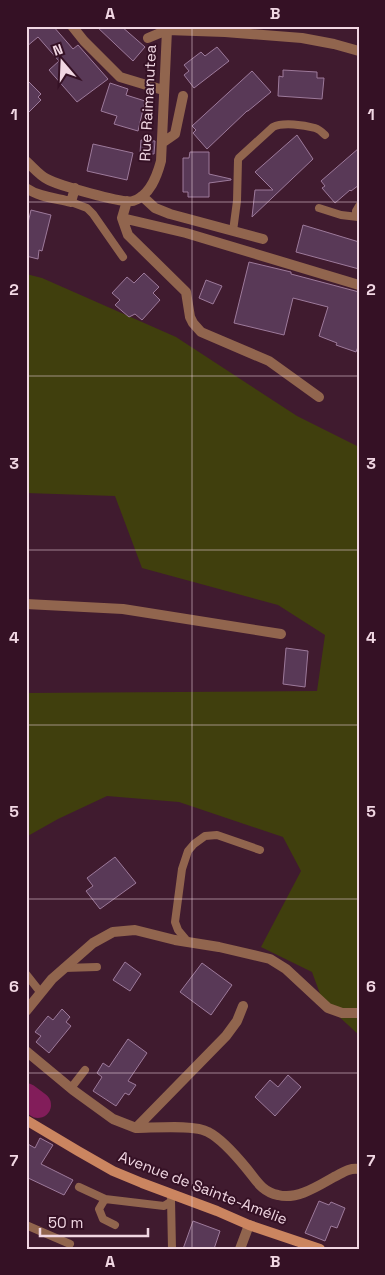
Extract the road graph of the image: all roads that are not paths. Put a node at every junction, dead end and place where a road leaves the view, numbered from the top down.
1 (72, 26) edge
2 (165, 27) edge
3 (148, 38) dead end
4 (359, 51) edge
5 (164, 90) junction
6 (184, 96) dead end
7 (325, 135) dead end
8 (162, 143) junction
9 (26, 162) edge
10 (26, 188) edge
11 (75, 188) junction
12 (142, 196) junction
13 (126, 201) junction
14 (71, 202) junction
15 (359, 206) edge
16 (319, 208) dead end
17 (358, 217) edge
18 (122, 218) junction
19 (233, 231) junction
20 (263, 239) dead end
21 (123, 257) dead end
22 (359, 285) edge
23 (319, 397) dead end
24 (26, 604) edge
25 (281, 634) dead end
26 (260, 850) dead end
27 (188, 942) junction
28 (97, 966) dead end
29 (64, 968) junction
30 (26, 974) edge
31 (41, 993) junction
32 (243, 1006) dead end
33 (26, 1011) edge
34 (359, 1013) edge
35 (26, 1051) edge
36 (85, 1070) dead end
37 (71, 1088) junction
38 (26, 1120) edge
39 (136, 1128) junction
40 (359, 1169) edge
41 (79, 1187) dead end
42 (171, 1198) junction
43 (105, 1199) junction
44 (26, 1224) edge
45 (115, 1225) dead end
46 (249, 1225) junction
47 (70, 1244) dead end
48 (172, 1249) edge
49 (240, 1249) edge
50 (320, 1249) edge

1 - 5 street
2 - 3 street
2 - 4 street
2 - 5 street, Rue Raimanutea
5 - 8 street, Rue Raimanutea
6 - 8 street
7 - 19 lane
8 - 12 street, Rue Raimanutea
9 - 11 street
10 - 14 street
11 - 13 street
11 - 14 street
12 - 13 street
12 - 19 street
13 - 18 street
14 - 21 lane
15 - 17 lane
16 - 17 lane
18 - 22 street
18 - 23 street
19 - 20 street
24 - 25 street
26 - 27 lane
27 - 29 street
27 - 34 street
28 - 29 lane
29 - 31 street
30 - 31 lane
31 - 33 street
32 - 39 street
35 - 37 street
36 - 37 lane
37 - 39 street
38 - 42 street, Avenue de Sainte-Amélie
39 - 40 street
41 - 43 lane
42 - 43 lane
42 - 46 street, Avenue de Sainte-Amélie
42 - 48 lane
43 - 45 lane
44 - 47 lane
46 - 49 street
46 - 50 street, Avenue de Sainte-Amélie

